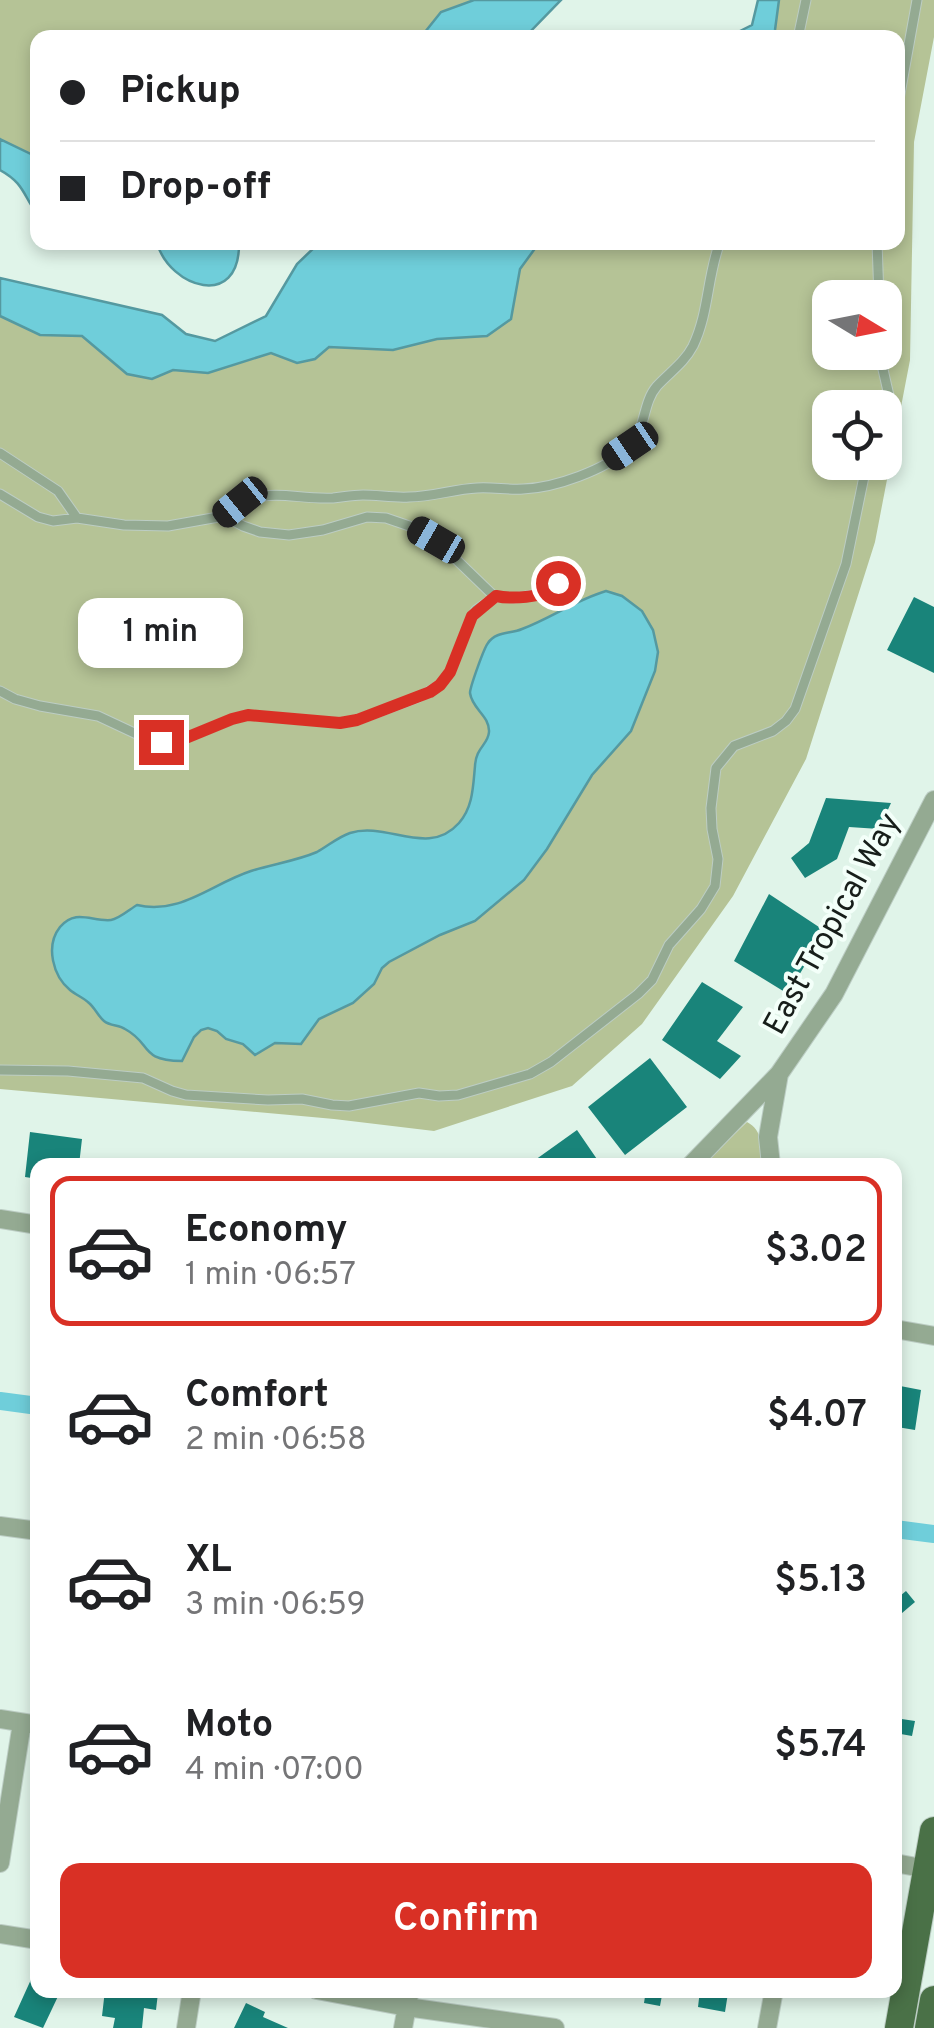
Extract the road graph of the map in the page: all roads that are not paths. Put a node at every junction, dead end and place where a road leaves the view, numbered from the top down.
1 (806, 0) edge
2 (916, 0) edge
3 (800, 30) edge
4 (905, 64) edge
5 (717, 250) edge
6 (877, 250) edge
7 (878, 280) edge
8 (0, 453) edge
9 (862, 480) edge
10 (0, 494) edge
11 (224, 516) junction
12 (77, 518) junction
13 (556, 591) dead end
14 (496, 596) junction
15 (0, 691) edge
16 (934, 800) edge
17 (0, 1070) edge
18 (779, 1074) junction
19 (698, 1158) edge
20 (770, 1158) edge
21 (0, 1220) edge
22 (30, 1223) edge
23 (902, 1330) edge
24 (934, 1336) edge
25 (0, 1526) edge
26 (30, 1530) edge
27 (0, 1719) edge
28 (30, 1724) edge
29 (934, 1831) edge
30 (0, 1863) edge
31 (902, 1865) edge
32 (931, 1871) edge
33 (0, 1934) edge
34 (30, 1939) edge
35 (191, 1998) edge
36 (773, 1998) edge
37 (408, 1999) edge
38 (934, 2000) edge
39 (186, 2028) edge
40 (404, 2028) edge
41 (556, 2028) edge
42 (767, 2028) edge
43 (899, 2028) edge
44 (929, 2028) edge

1 - 3 lane
2 - 4 lane
5 - 11 lane
6 - 7 lane
8 - 12 lane
9 - 17 lane
10 - 12 lane
11 - 12 lane
11 - 14 lane
13 - 14 lane
14 - 15 lane
16 - 18 street, East Tropical Way
18 - 19 street, East Tropical Way
18 - 20 street, East Tropical Way
21 - 22 street
23 - 24 street
25 - 26 street
27 - 28 street
28 - 30 street
29 - 32 main road
31 - 32 street
32 - 43 main road
33 - 34 street
35 - 39 street
36 - 42 street
37 - 40 street
37 - 41 street
38 - 44 main road

